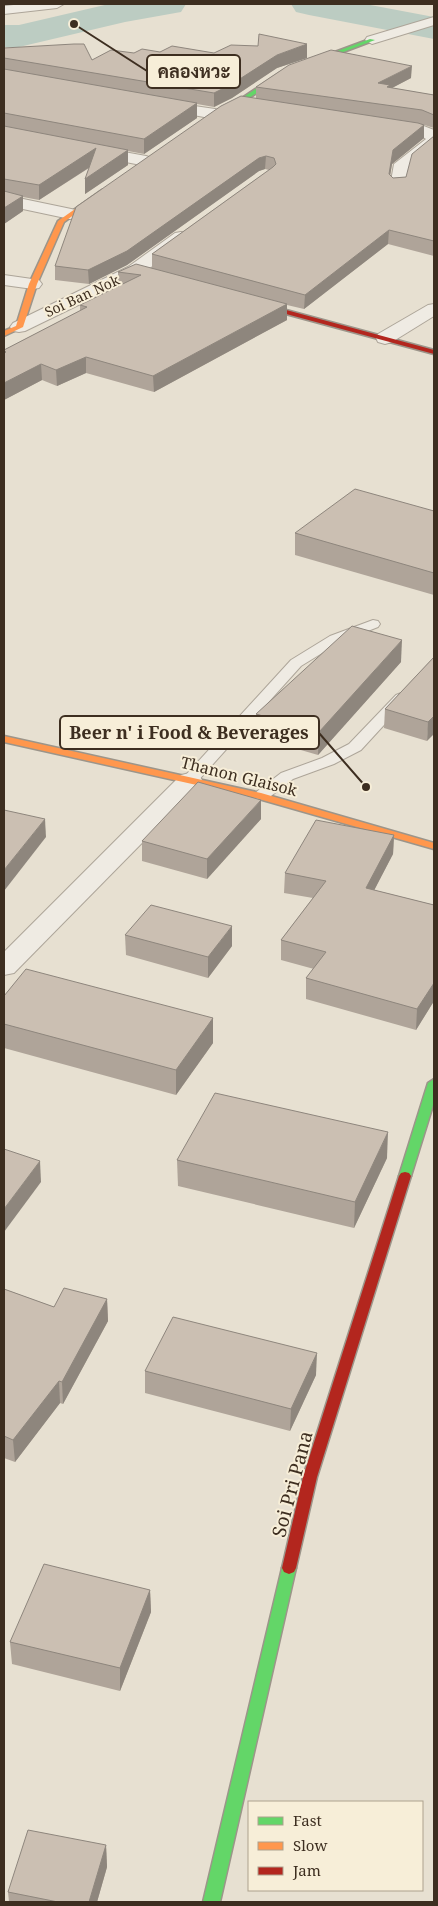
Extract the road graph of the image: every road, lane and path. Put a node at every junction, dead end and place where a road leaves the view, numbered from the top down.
1 (57, 4) edge
2 (4, 10) edge
3 (434, 21) edge
4 (372, 40) joint
5 (238, 102) junction
6 (148, 103) edge
7 (257, 105) edge
8 (215, 114) junction
9 (373, 123) edge
10 (200, 125) edge
11 (79, 148) edge
12 (149, 159) joint
13 (130, 172) edge
14 (116, 182) edge
15 (398, 187) edge
16 (4, 200) edge
17 (70, 214) junction
18 (196, 226) edge
19 (4, 280) edge
20 (33, 284) junction
21 (240, 299) edge
22 (434, 309) edge
23 (11, 331) edge
24 (385, 338) junction
25 (434, 352) edge
26 (373, 624) dead end
27 (413, 687) edge
28 (4, 739) edge
29 (190, 780) junction
30 (261, 796) junction
31 (434, 846) edge
32 (4, 967) edge
33 (434, 1082) edge
34 (212, 1902) edge

1 - 2 street
3 - 4 street
4 - 5 street
5 - 7 street
5 - 8 street
6 - 8 street
8 - 10 street
9 - 15 street
11 - 12 street
12 - 13 street
14 - 17 street
16 - 17 street
17 - 20 street
18 - 23 street, Soi Ban Nok
19 - 20 street
20 - 23 street
21 - 24 street
22 - 24 street
24 - 25 street
26 - 29 lane
27 - 30 lane
28 - 29 street, Thanon Glaisok
29 - 30 street, Thanon Glaisok
29 - 32 street
30 - 31 street, Thanon Glaisok
33 - 34 street, Soi Pri Pana

